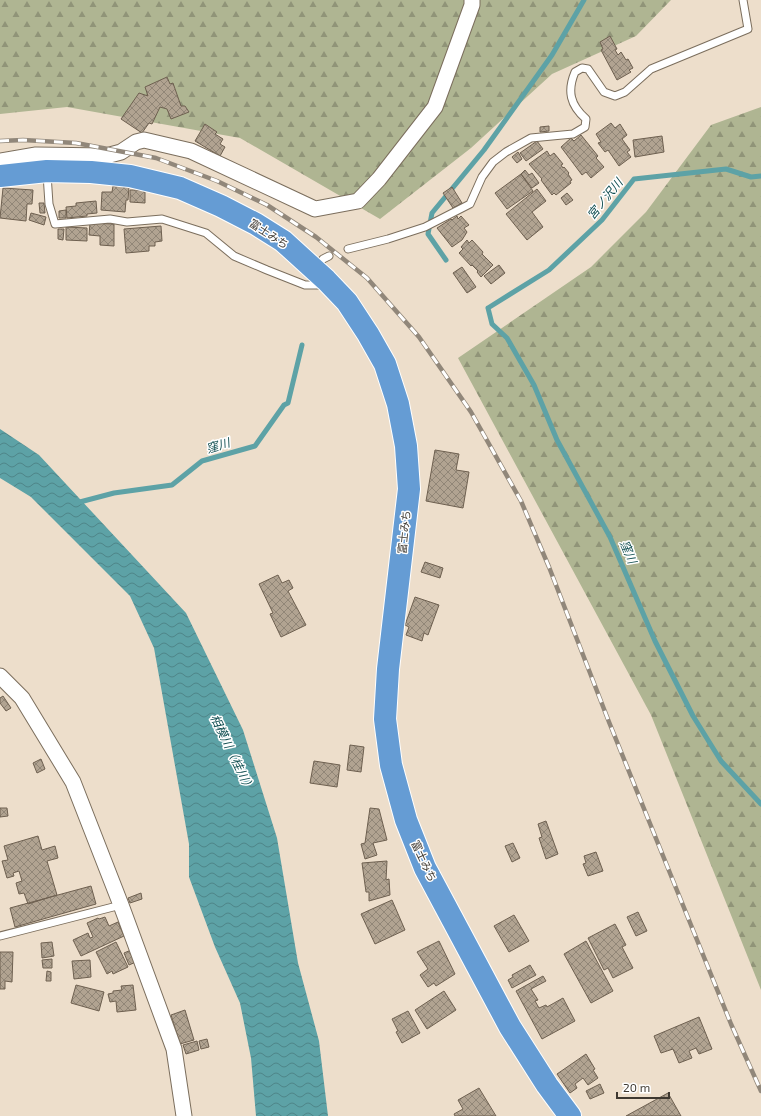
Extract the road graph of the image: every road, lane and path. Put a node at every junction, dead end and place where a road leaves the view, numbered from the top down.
1 (472, 0) edge
2 (743, 0) edge
3 (0, 160) edge
4 (47, 171) junction
5 (0, 176) edge
6 (348, 249) dead end
7 (324, 268) junction
8 (0, 676) edge
9 (121, 905) junction
10 (0, 936) edge
11 (184, 1116) edge
12 (570, 1116) edge

1 - 3 street
2 - 6 lane
4 - 5 highway, 富士みち
4 - 7 highway, 富士みち
4 - 7 lane
7 - 12 highway, 富士みち
8 - 9 street
9 - 10 lane
9 - 11 street

